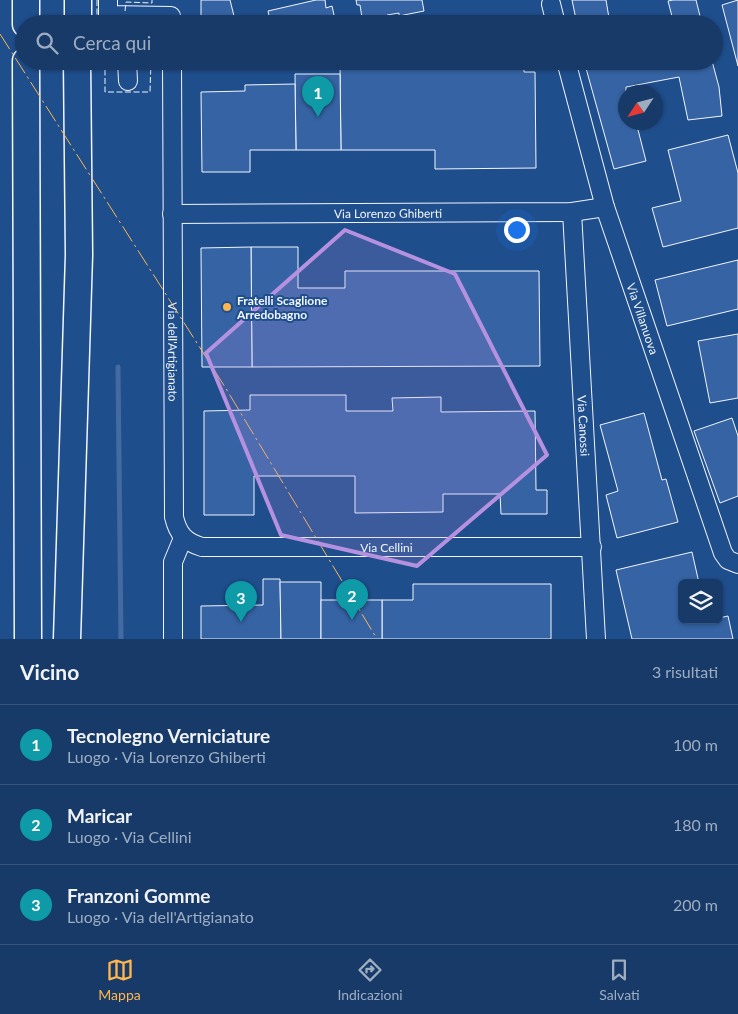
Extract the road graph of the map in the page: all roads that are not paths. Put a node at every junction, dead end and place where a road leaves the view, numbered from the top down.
1 (26, 0) edge
2 (78, 0) edge
3 (551, 4) dead end
4 (113, 13) edge
5 (171, 13) edge
6 (26, 15) edge
7 (78, 15) edge
8 (554, 15) edge
9 (26, 70) edge
10 (77, 70) edge
11 (127, 70) edge
12 (172, 70) edge
13 (568, 70) edge
14 (128, 81) dead end
15 (605, 207) junction
16 (572, 212) junction
17 (172, 214) junction
18 (183, 538) junction
19 (592, 547) junction
20 (738, 564) edge
21 (25, 636) edge
22 (70, 636) edge
23 (173, 639) edge
24 (596, 639) edge

1 - 6 highway
2 - 7 highway
3 - 8 street
4 - 5 street
9 - 21 highway
10 - 22 highway
11 - 14 street
12 - 17 street, Via dell'Artigianato
13 - 15 street, Via Villanuova
15 - 16 street, Via Lorenzo Ghiberti
15 - 20 street, Via Villanuova
16 - 17 street, Via Lorenzo Ghiberti
16 - 19 street, Via Canossi
17 - 18 street, Via dell'Artigianato
18 - 19 street, Via Cellini
18 - 23 street
19 - 24 street, Via Canossi

